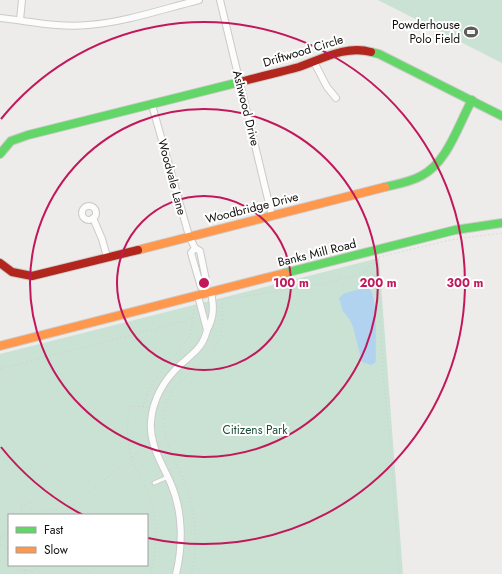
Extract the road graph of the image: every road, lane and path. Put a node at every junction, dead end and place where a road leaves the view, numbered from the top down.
1 (22, 0) edge
2 (199, 0) edge
3 (220, 0) edge
4 (0, 18) edge
5 (20, 20) junction
6 (314, 62) junction
7 (240, 82) junction
8 (336, 98) dead end
9 (472, 100) junction
10 (152, 105) junction
11 (502, 116) edge
12 (0, 154) edge
13 (272, 216) junction
14 (93, 218) dead end
15 (502, 223) edge
16 (502, 233) edge
17 (189, 236) junction
18 (107, 257) junction
19 (0, 262) edge
20 (367, 270) junction
21 (205, 296) junction
22 (222, 300) junction
23 (192, 319) junction
24 (206, 330) junction
25 (0, 346) edge
26 (0, 369) edge
27 (144, 407) junction
28 (153, 409) junction
29 (165, 411) junction
30 (154, 446) junction
31 (132, 457) junction
32 (168, 477) junction
33 (154, 483) dead end
34 (22, 514) edge
35 (61, 514) edge
36 (63, 514) edge
37 (181, 531) junction
38 (195, 532) junction
39 (16, 566) edge
40 (26, 566) edge
41 (38, 566) edge
42 (80, 566) edge
43 (25, 571) junction
44 (24, 574) edge
45 (92, 574) edge
46 (150, 574) edge
47 (176, 574) edge
48 (191, 574) edge
49 (398, 574) edge

1 - 5 street
2 - 5 street
3 - 7 street, Ashwood Drive
4 - 5 street
6 - 7 street, Driftwood Circle
6 - 8 street
6 - 9 street, Driftwood Circle
7 - 10 street
7 - 13 street, Ashwood Drive
9 - 11 street, Driftwood Circle
9 - 13 street, Woodbridge Drive
10 - 12 street
10 - 17 street, Woodvale Lane
13 - 17 street, Woodbridge Drive
14 - 18 street
15 - 21 street, Banks Mill Road
16 - 20 path
17 - 18 street, Woodbridge Drive
17 - 21 street, Woodvale Lane
18 - 19 street, Woodbridge Drive
20 - 22 path
20 - 49 path
21 - 22 path
21 - 23 path
21 - 24 street
21 - 24 street
21 - 25 street, Banks Mill Road
22 - 29 path
23 - 26 path
23 - 27 path
24 - 28 street
27 - 28 path
27 - 31 path
28 - 29 path
28 - 30 street
29 - 38 path
30 - 31 path
30 - 32 street
31 - 36 path
31 - 46 path
32 - 33 lane
32 - 37 street
34 - 35 path
37 - 38 path
37 - 47 street
38 - 48 path
39 - 43 path
40 - 43 path
41 - 43 path
42 - 45 path
43 - 44 path

